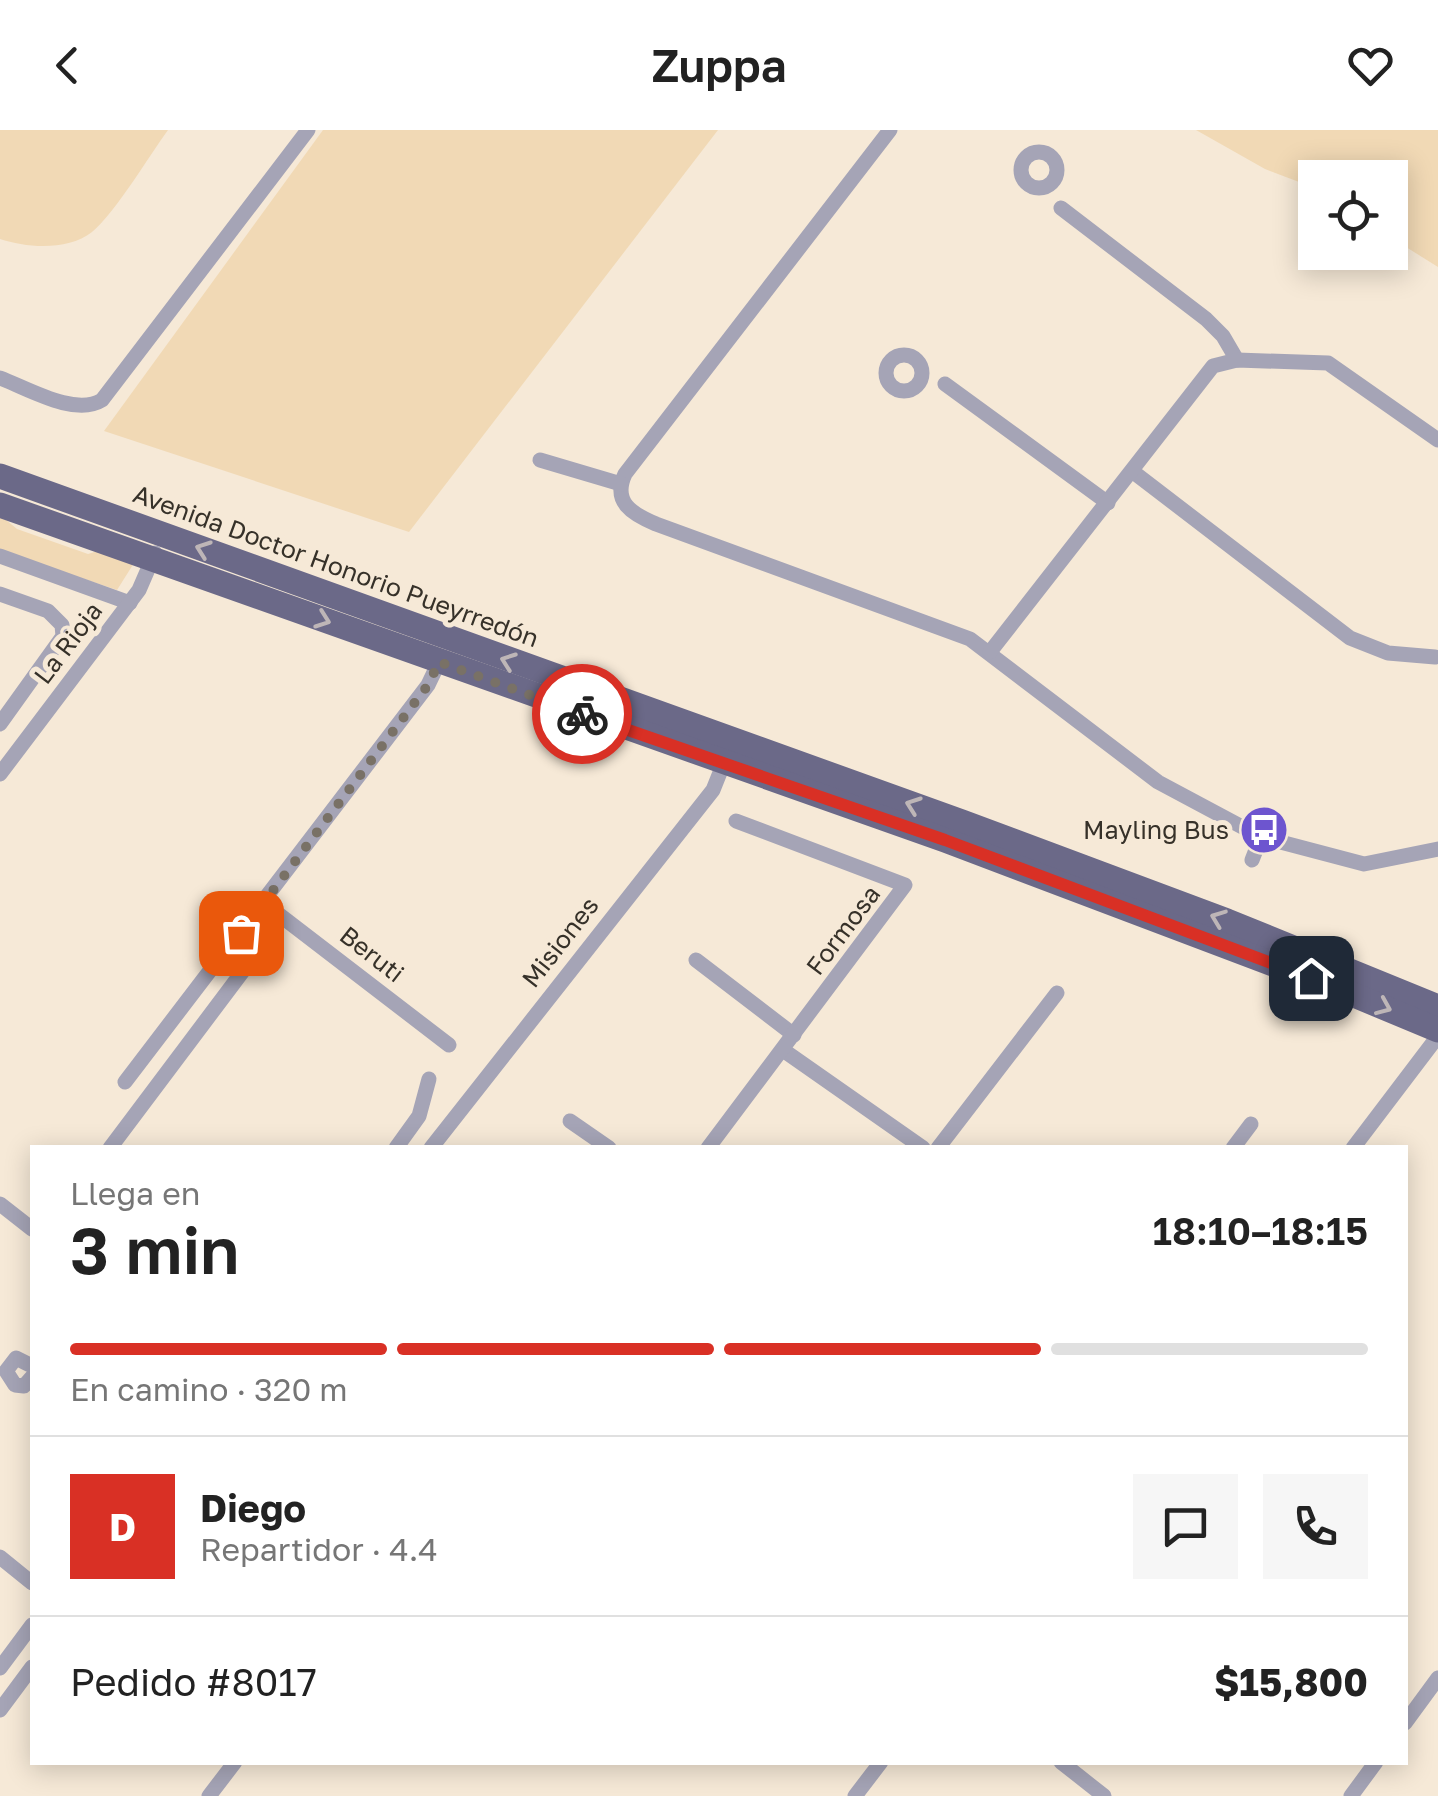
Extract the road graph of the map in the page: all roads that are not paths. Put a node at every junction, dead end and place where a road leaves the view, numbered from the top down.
1 (308, 130) edge
2 (890, 130) edge
3 (1054, 182) junction
4 (1032, 188) junction
5 (1061, 208) junction
6 (1237, 360) junction
7 (918, 361) junction
8 (0, 378) edge
9 (919, 384) junction
10 (946, 384) junction
11 (1438, 440) edge
12 (540, 460) dead end
13 (1132, 472) junction
14 (0, 476) edge
15 (620, 484) junction
16 (1108, 504) junction
17 (0, 505) edge
18 (163, 534) junction
19 (0, 556) edge
20 (152, 560) junction
21 (0, 594) edge
22 (130, 603) junction
23 (990, 652) junction
24 (1437, 656) edge
25 (439, 662) junction
26 (0, 724) edge
27 (723, 765) junction
28 (0, 774) edge
29 (736, 821) dead end
30 (1262, 837) junction
31 (1438, 849) edge
32 (1252, 860) dead end
33 (264, 903) junction
34 (252, 959) dead end
35 (696, 960) dead end
36 (1057, 993) dead end
37 (1438, 1007) edge
38 (1438, 1033) edge
39 (794, 1036) junction
40 (449, 1045) dead end
41 (783, 1050) junction
42 (430, 1079) dead end
43 (125, 1082) dead end
44 (570, 1121) dead end
45 (1251, 1124) dead end
46 (112, 1145) edge
47 (398, 1145) edge
48 (432, 1145) edge
49 (605, 1145) edge
50 (710, 1145) edge
51 (918, 1145) edge
52 (940, 1145) edge
53 (1235, 1145) edge
54 (1355, 1145) edge
55 (0, 1204) edge
56 (30, 1227) edge
57 (0, 1557) edge
58 (30, 1580) edge
59 (30, 1628) edge
60 (0, 1668) edge
61 (30, 1671) edge
62 (1438, 1678) edge
63 (0, 1710) edge
64 (1408, 1719) edge
65 (233, 1765) edge
66 (879, 1765) edge
67 (1065, 1765) edge
68 (1374, 1765) edge
69 (209, 1796) edge
70 (855, 1796) edge
71 (1104, 1796) edge
72 (1351, 1796) edge

1 - 8 street
2 - 15 street
3 - 4 street
3 - 4 street
3 - 5 street
4 - 5 street
5 - 6 street
6 - 11 street
6 - 13 street
7 - 9 street
7 - 9 street
7 - 10 street
9 - 10 street
10 - 16 street
12 - 15 street
13 - 16 street
13 - 24 street
14 - 18 main road, Avenida Doctor Honorio Pueyrredón
15 - 23 street
16 - 23 street
17 - 20 main road
18 - 20 street, La Rioja
37 -> 18 main road, Avenida Doctor Honorio Pueyrredón
19 - 22 street
20 - 22 street, La Rioja
20 -> 25 main road
21 - 26 street
22 - 28 street, La Rioja
23 - 30 street
25 - 27 main road
25 - 33 street
27 -> 38 main road
27 - 48 street, Misiones
29 - 39 street, Formosa
30 - 31 street
30 - 32 street
33 - 40 street, Beruti
33 - 43 street
34 - 46 street
35 - 39 street
36 - 52 street
38 - 54 street
39 - 41 street, Formosa
41 - 50 street, Formosa
41 - 51 street
42 - 47 street
44 - 49 street
45 - 53 street
55 - 56 street
57 - 58 street
59 - 60 street
61 - 63 street
62 - 64 street
65 - 69 street
66 - 70 street
67 - 71 street
68 - 72 street

